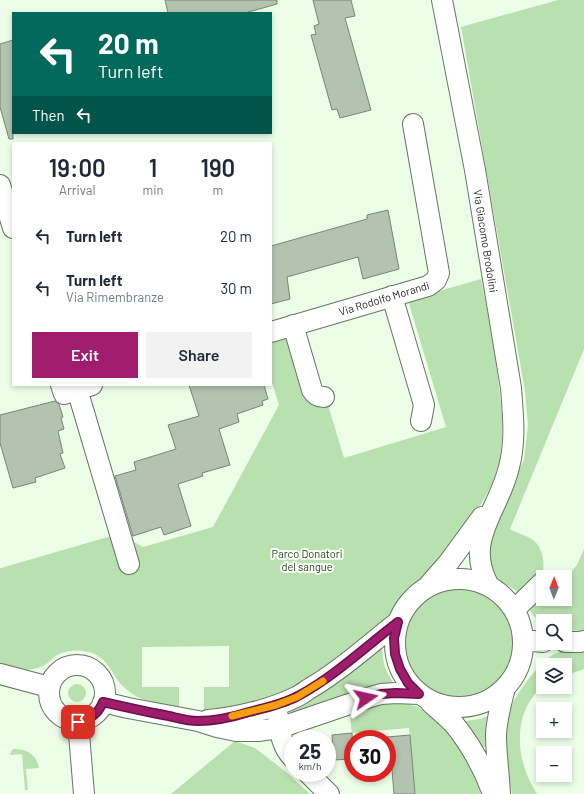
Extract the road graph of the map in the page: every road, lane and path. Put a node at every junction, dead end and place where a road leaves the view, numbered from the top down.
1 (442, 0) edge
2 (414, 124) dead end
3 (0, 185) edge
4 (12, 225) edge
5 (392, 296) junction
6 (293, 325) junction
7 (272, 332) edge
8 (76, 386) edge
9 (324, 397) dead end
10 (421, 422) dead end
11 (505, 482) junction
12 (129, 564) dead end
13 (428, 586) junction
14 (489, 586) junction
15 (536, 589) edge
16 (514, 610) junction
17 (398, 622) junction
18 (523, 640) junction
19 (536, 641) edge
20 (584, 641) edge
21 (572, 642) edge
22 (0, 674) edge
23 (49, 687) junction
24 (505, 688) junction
25 (424, 697) junction
26 (103, 702) junction
27 (276, 705) junction
28 (198, 721) junction
29 (78, 722) junction
30 (279, 728) junction
31 (284, 744) edge
32 (317, 782) edge
33 (84, 794) edge
34 (329, 794) edge
35 (493, 794) edge
36 (500, 794) edge

1 - 11 street, Via Giacomo Brodolini
2 - 5 street, Via Rodolfo Morandi
3 - 4 street
5 - 6 street, Via Rodolfo Morandi
5 - 10 street
6 - 7 street, Via Rodolfo Morandi
6 - 9 street
8 - 12 street
11 - 13 street, Via Giacomo Brodolini
11 - 14 street, Via Giacomo Brodolini
13 - 14 street
13 - 17 street
14 - 16 street
15 - 16 street
16 - 18 street
17 - 25 street
17 - 27 street
18 - 19 street
18 - 24 street
20 - 21 street
22 - 23 street
23 - 26 street
23 - 29 street
24 - 25 street
24 - 36 street
25 - 30 street
25 - 35 street
26 - 28 street
26 - 29 street
27 - 28 street
27 - 30 street
28 - 30 street
29 - 33 street
30 - 31 street
32 - 34 street

